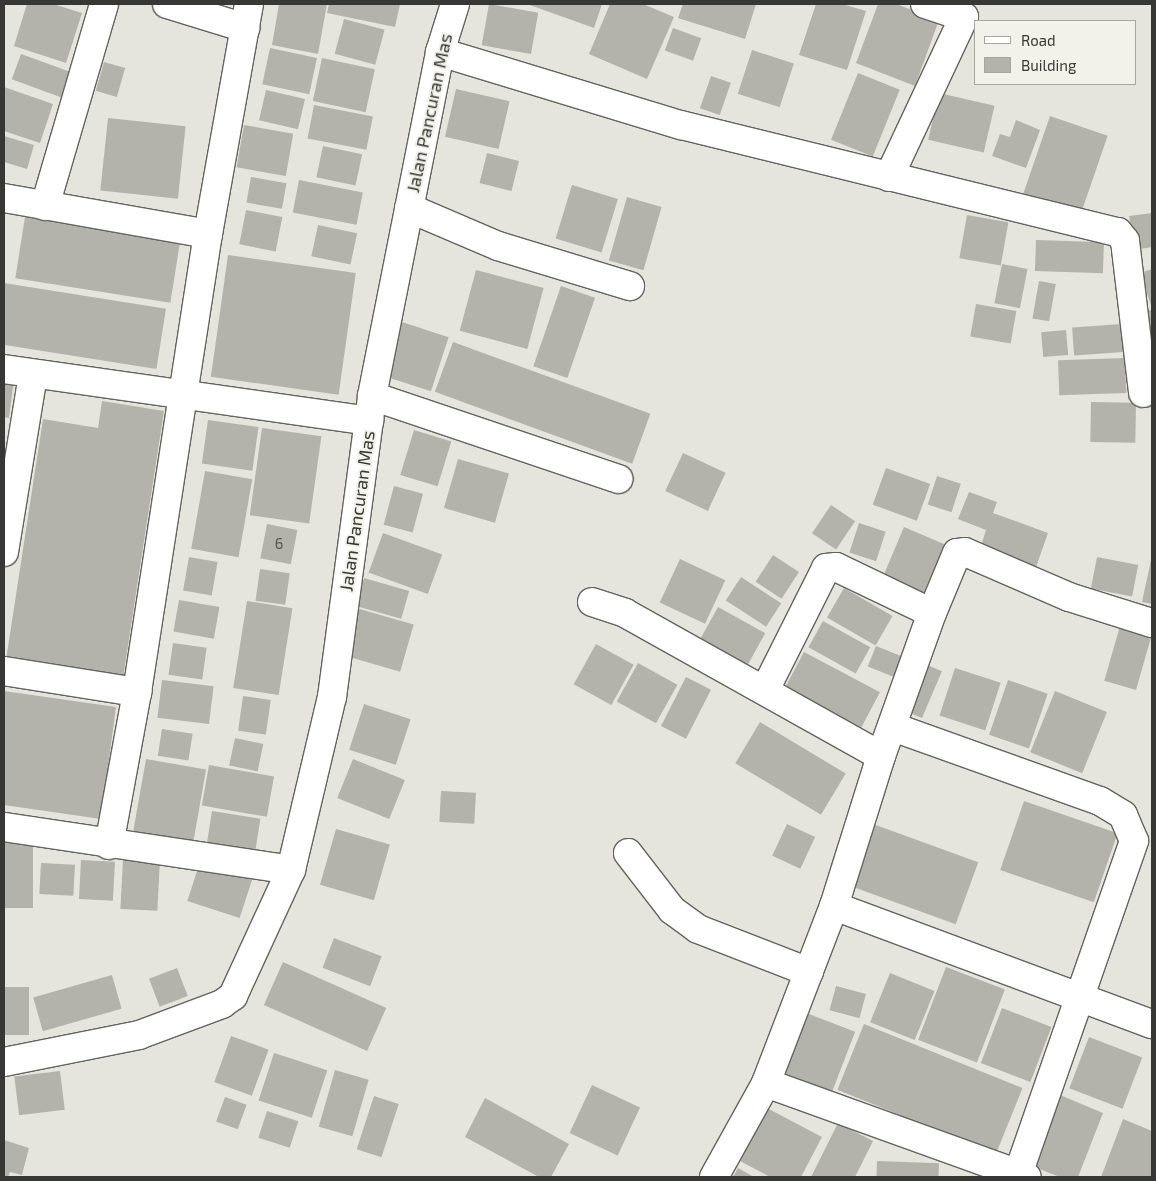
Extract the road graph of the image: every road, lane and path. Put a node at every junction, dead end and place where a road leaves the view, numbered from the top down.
1 (104, 4) edge
2 (167, 4) edge
3 (455, 4) edge
4 (925, 4) edge
5 (967, 10) edge
6 (247, 16) edge
7 (440, 52) junction
8 (890, 177) junction
9 (4, 198) edge
10 (45, 206) junction
11 (409, 208) junction
12 (208, 234) junction
13 (630, 286) dead end
14 (4, 369) edge
15 (33, 374) junction
16 (1143, 393) dead end
17 (183, 396) junction
18 (370, 409) junction
19 (618, 478) dead end
20 (4, 552) edge
21 (592, 602) dead end
22 (932, 613) junction
23 (1152, 623) edge
24 (4, 672) edge
25 (765, 690) junction
26 (137, 692) junction
27 (893, 727) junction
28 (880, 756) junction
29 (4, 827) edge
30 (109, 845) junction
31 (628, 853) dead end
32 (290, 870) junction
33 (834, 906) junction
34 (809, 972) junction
35 (1083, 996) junction
36 (1152, 1024) edge
37 (4, 1062) edge
38 (766, 1083) junction
39 (1023, 1175) edge
40 (714, 1177) edge

1 - 10 street
2 - 6 street
3 - 7 street, Jalan Pancuran Mas
4 - 5 street
5 - 8 street
6 - 12 street
7 - 8 street
7 - 11 street, Jalan Pancuran Mas
8 - 16 street
9 - 10 street
10 - 12 street
11 - 13 street
11 - 18 street, Jalan Pancuran Mas
12 - 17 street
14 - 15 street
15 - 17 street
15 - 20 street
17 - 18 street
17 - 26 street
18 - 19 street
18 - 32 street, Jalan Pancuran Mas
21 - 25 street
22 - 23 street
22 - 25 street
22 - 27 street
24 - 26 street
25 - 28 street
26 - 30 street
27 - 28 street
27 - 35 street
28 - 33 street
29 - 30 street
30 - 32 street
31 - 34 street
32 - 37 street, Jalan Pancuran Mas
33 - 34 street
33 - 35 street
34 - 38 street
35 - 36 street
35 - 39 street
38 - 39 street
38 - 40 street

